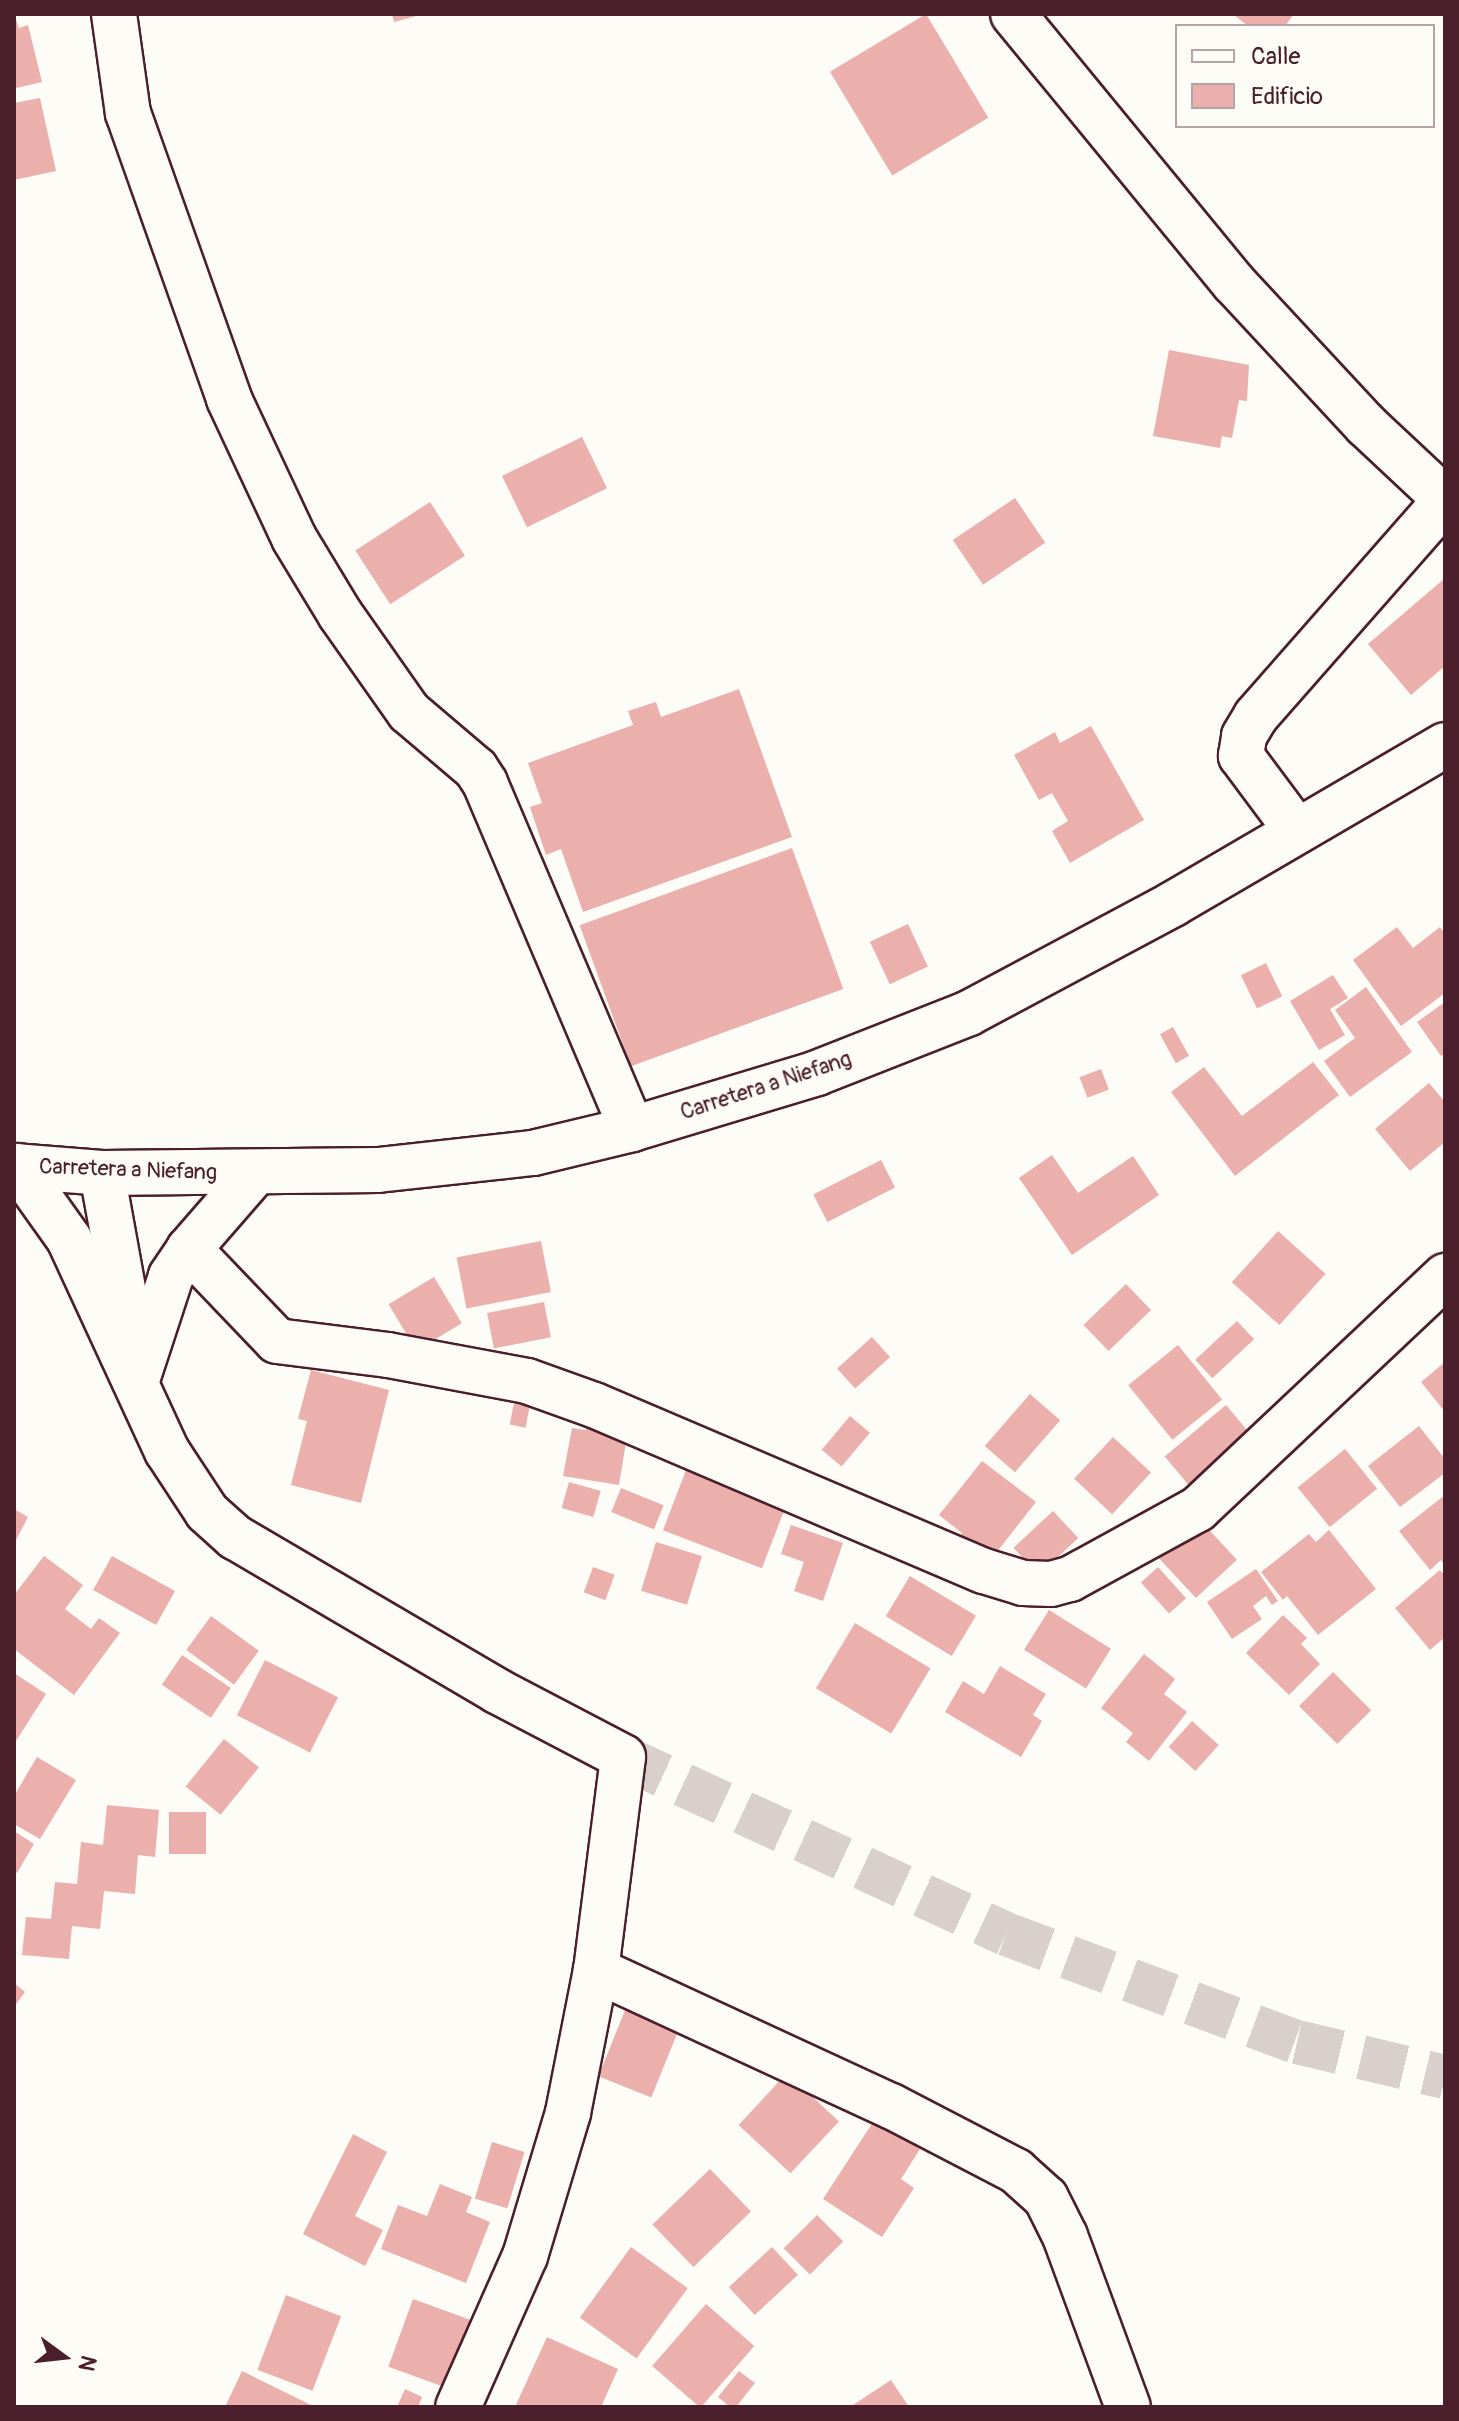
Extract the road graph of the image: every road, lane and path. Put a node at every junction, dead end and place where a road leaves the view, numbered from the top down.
1 (114, 14) edge
2 (1013, 14) edge
3 (1445, 500) edge
4 (1445, 745) edge
5 (1297, 831) junction
6 (632, 1129) junction
7 (15, 1166) edge
8 (102, 1173) junction
9 (255, 1173) junction
10 (189, 1249) junction
11 (1445, 1276) edge
12 (139, 1386) junction
13 (596, 1970) junction
14 (458, 2407) edge
15 (1128, 2407) edge

1 - 6 street
2 - 3 street
3 - 5 street
4 - 5 street, Carretera a Niefang
5 - 6 street, Carretera a Niefang
6 - 9 street, Carretera a Niefang
7 - 8 street, Carretera a Niefang
7 - 12 street
8 - 9 street, Carretera a Niefang
8 - 12 street
9 - 10 street
10 - 11 street
10 - 12 street
12 - 13 street
13 - 14 street
13 - 15 street

